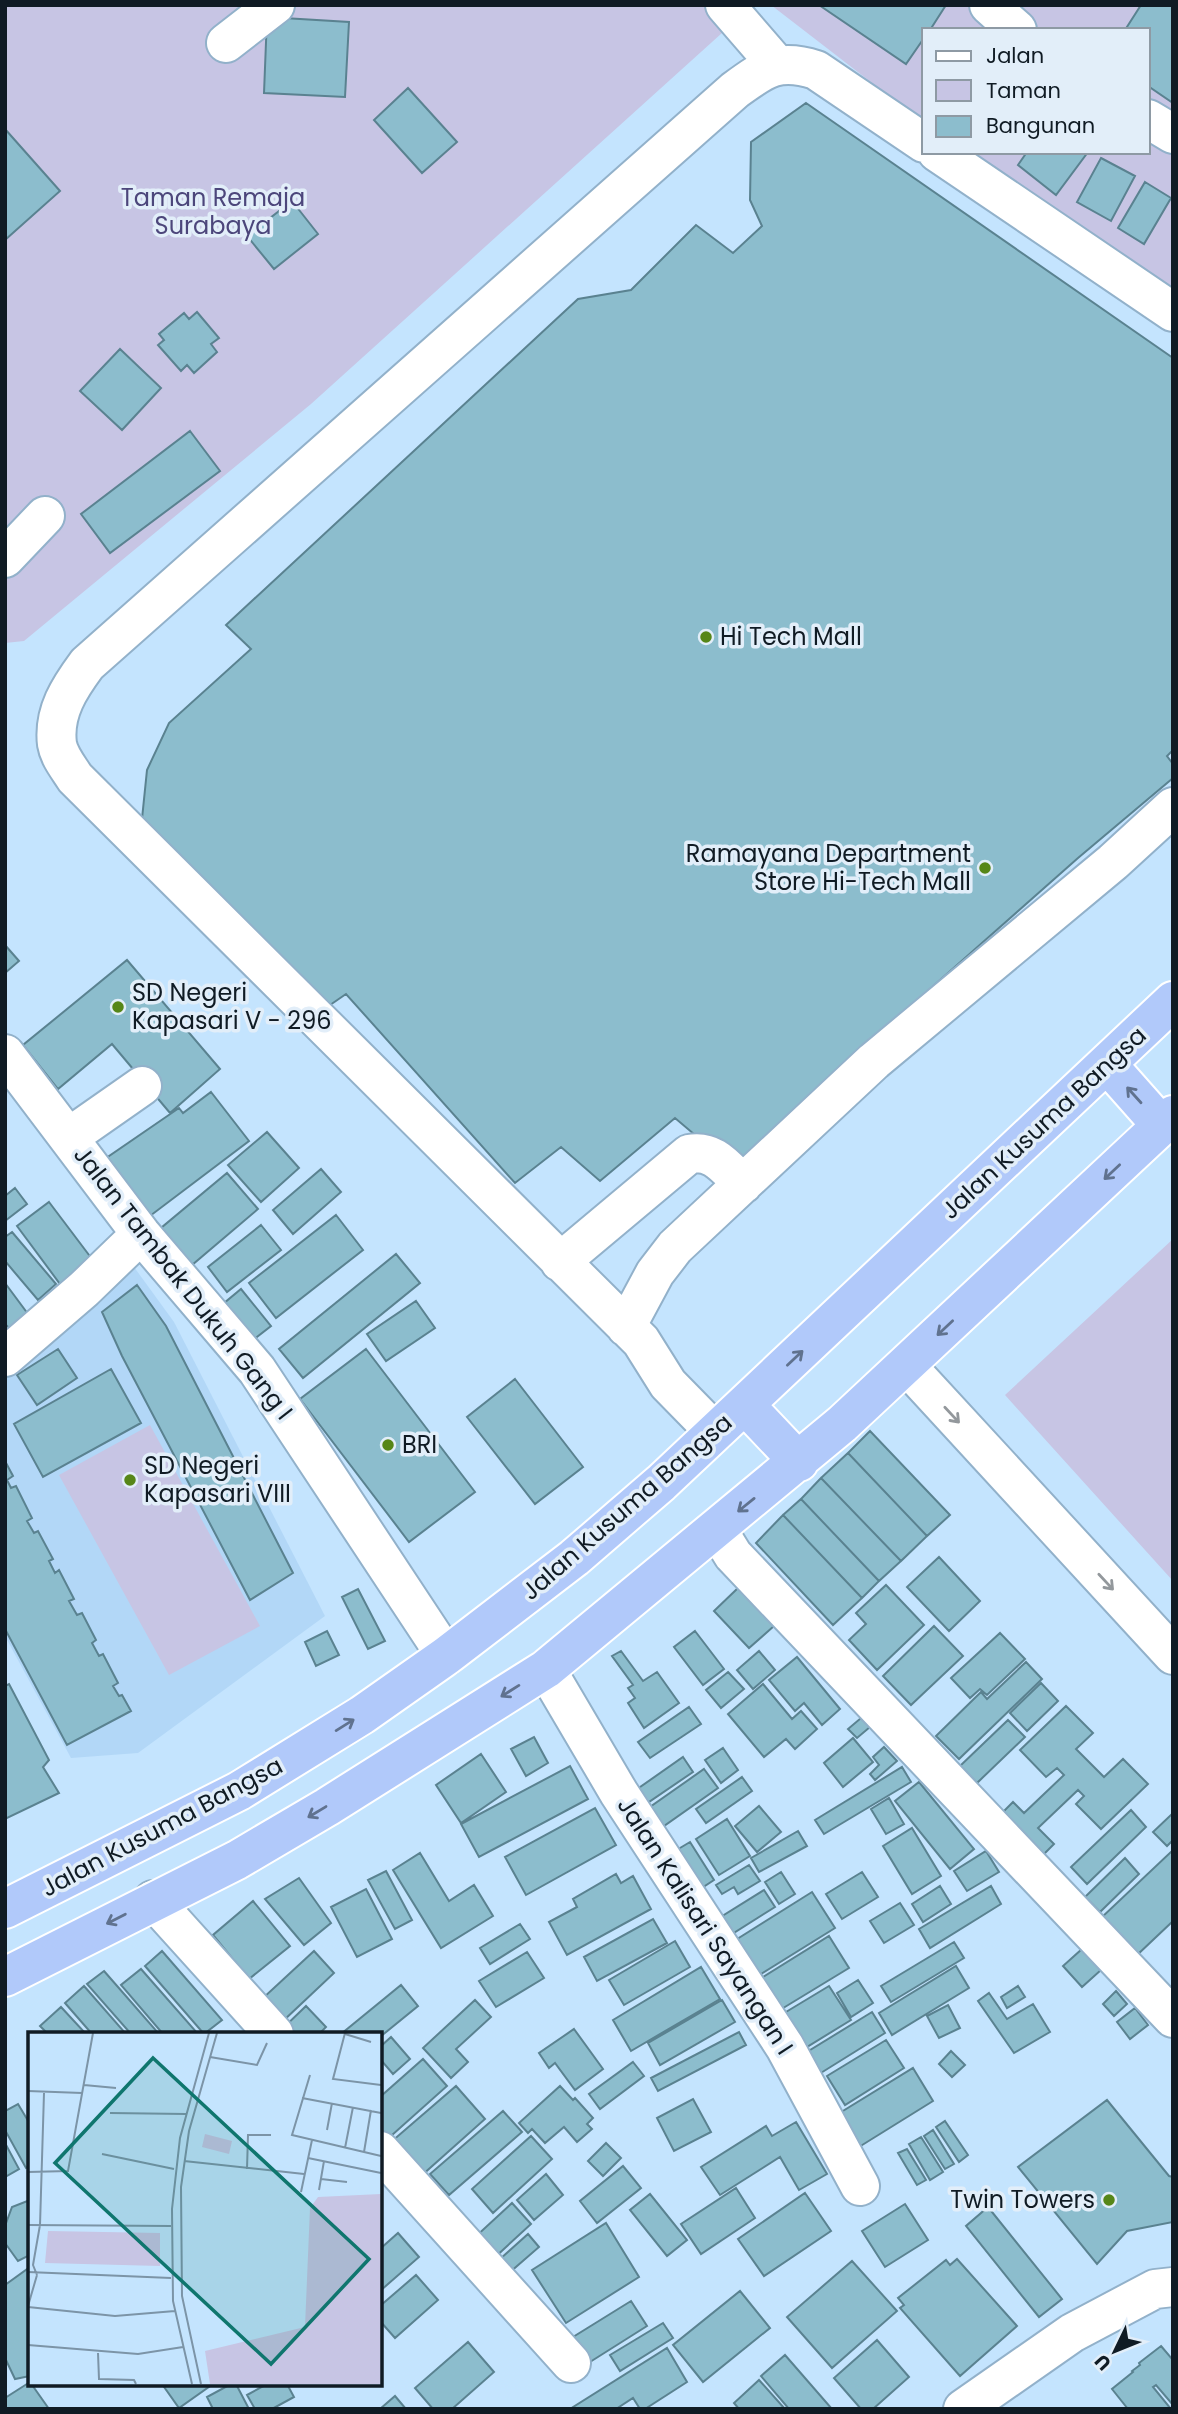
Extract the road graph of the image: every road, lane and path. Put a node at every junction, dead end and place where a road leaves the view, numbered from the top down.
1 (275, 5) edge
2 (725, 5) edge
3 (989, 5) edge
4 (1015, 28) edge
5 (226, 43) dead end
6 (776, 64) junction
7 (1150, 120) edge
8 (1173, 134) edge
9 (922, 142) edge
10 (940, 154) edge
11 (1173, 312) edge
12 (45, 516) dead end
13 (5, 558) edge
14 (1173, 807) edge
15 (1173, 1002) edge
16 (5, 1054) edge
17 (1107, 1064) junction
18 (142, 1086) dead end
19 (1167, 1120) edge
20 (69, 1138) junction
21 (743, 1184) junction
22 (141, 1234) junction
23 (561, 1262) junction
24 (634, 1334) junction
25 (5, 1357) edge
26 (906, 1365) junction
27 (745, 1405) junction
28 (715, 1432) junction
29 (799, 1462) junction
30 (716, 1529) junction
31 (1173, 1655) edge
32 (446, 1656) junction
33 (545, 1669) junction
34 (153, 1900) junction
35 (5, 1909) edge
36 (5, 1977) edge
37 (1173, 2018) edge
38 (272, 2032) edge
39 (382, 2153) edge
40 (860, 2186) dead end
41 (1173, 2287) edge
42 (571, 2363) dead end
43 (963, 2409) edge

1 - 5 street
2 - 6 street
3 - 4 street
6 - 9 street
6 - 23 street
7 - 8 street
10 - 11 street
12 - 13 street
14 - 21 street
15 - 17 highway, Jalan Kusuma Bangsa
16 - 20 street, Jalan Tambak Dukuh Gang I
19 -> 17 highway
27 -> 17 highway, Jalan Kusuma Bangsa
18 - 20 street
19 -> 26 highway
20 - 22 street, Jalan Tambak Dukuh Gang I
21 - 23 street
21 - 24 street
22 - 25 street
22 - 32 street, Jalan Tambak Dukuh Gang I
23 - 24 street
24 - 28 street
26 - 29 highway
26 -> 31 street
27 - 28 highway, Jalan Kusuma Bangsa
27 - 29 highway
28 - 32 highway, Jalan Kusuma Bangsa
29 -> 30 highway
30 - 33 highway
30 - 37 street
35 -> 32 highway, Jalan Kusuma Bangsa
33 -> 34 highway
33 - 40 street, Jalan Kalisari Sayangan I
34 -> 36 highway
34 - 38 street
39 - 42 street
41 - 43 street

